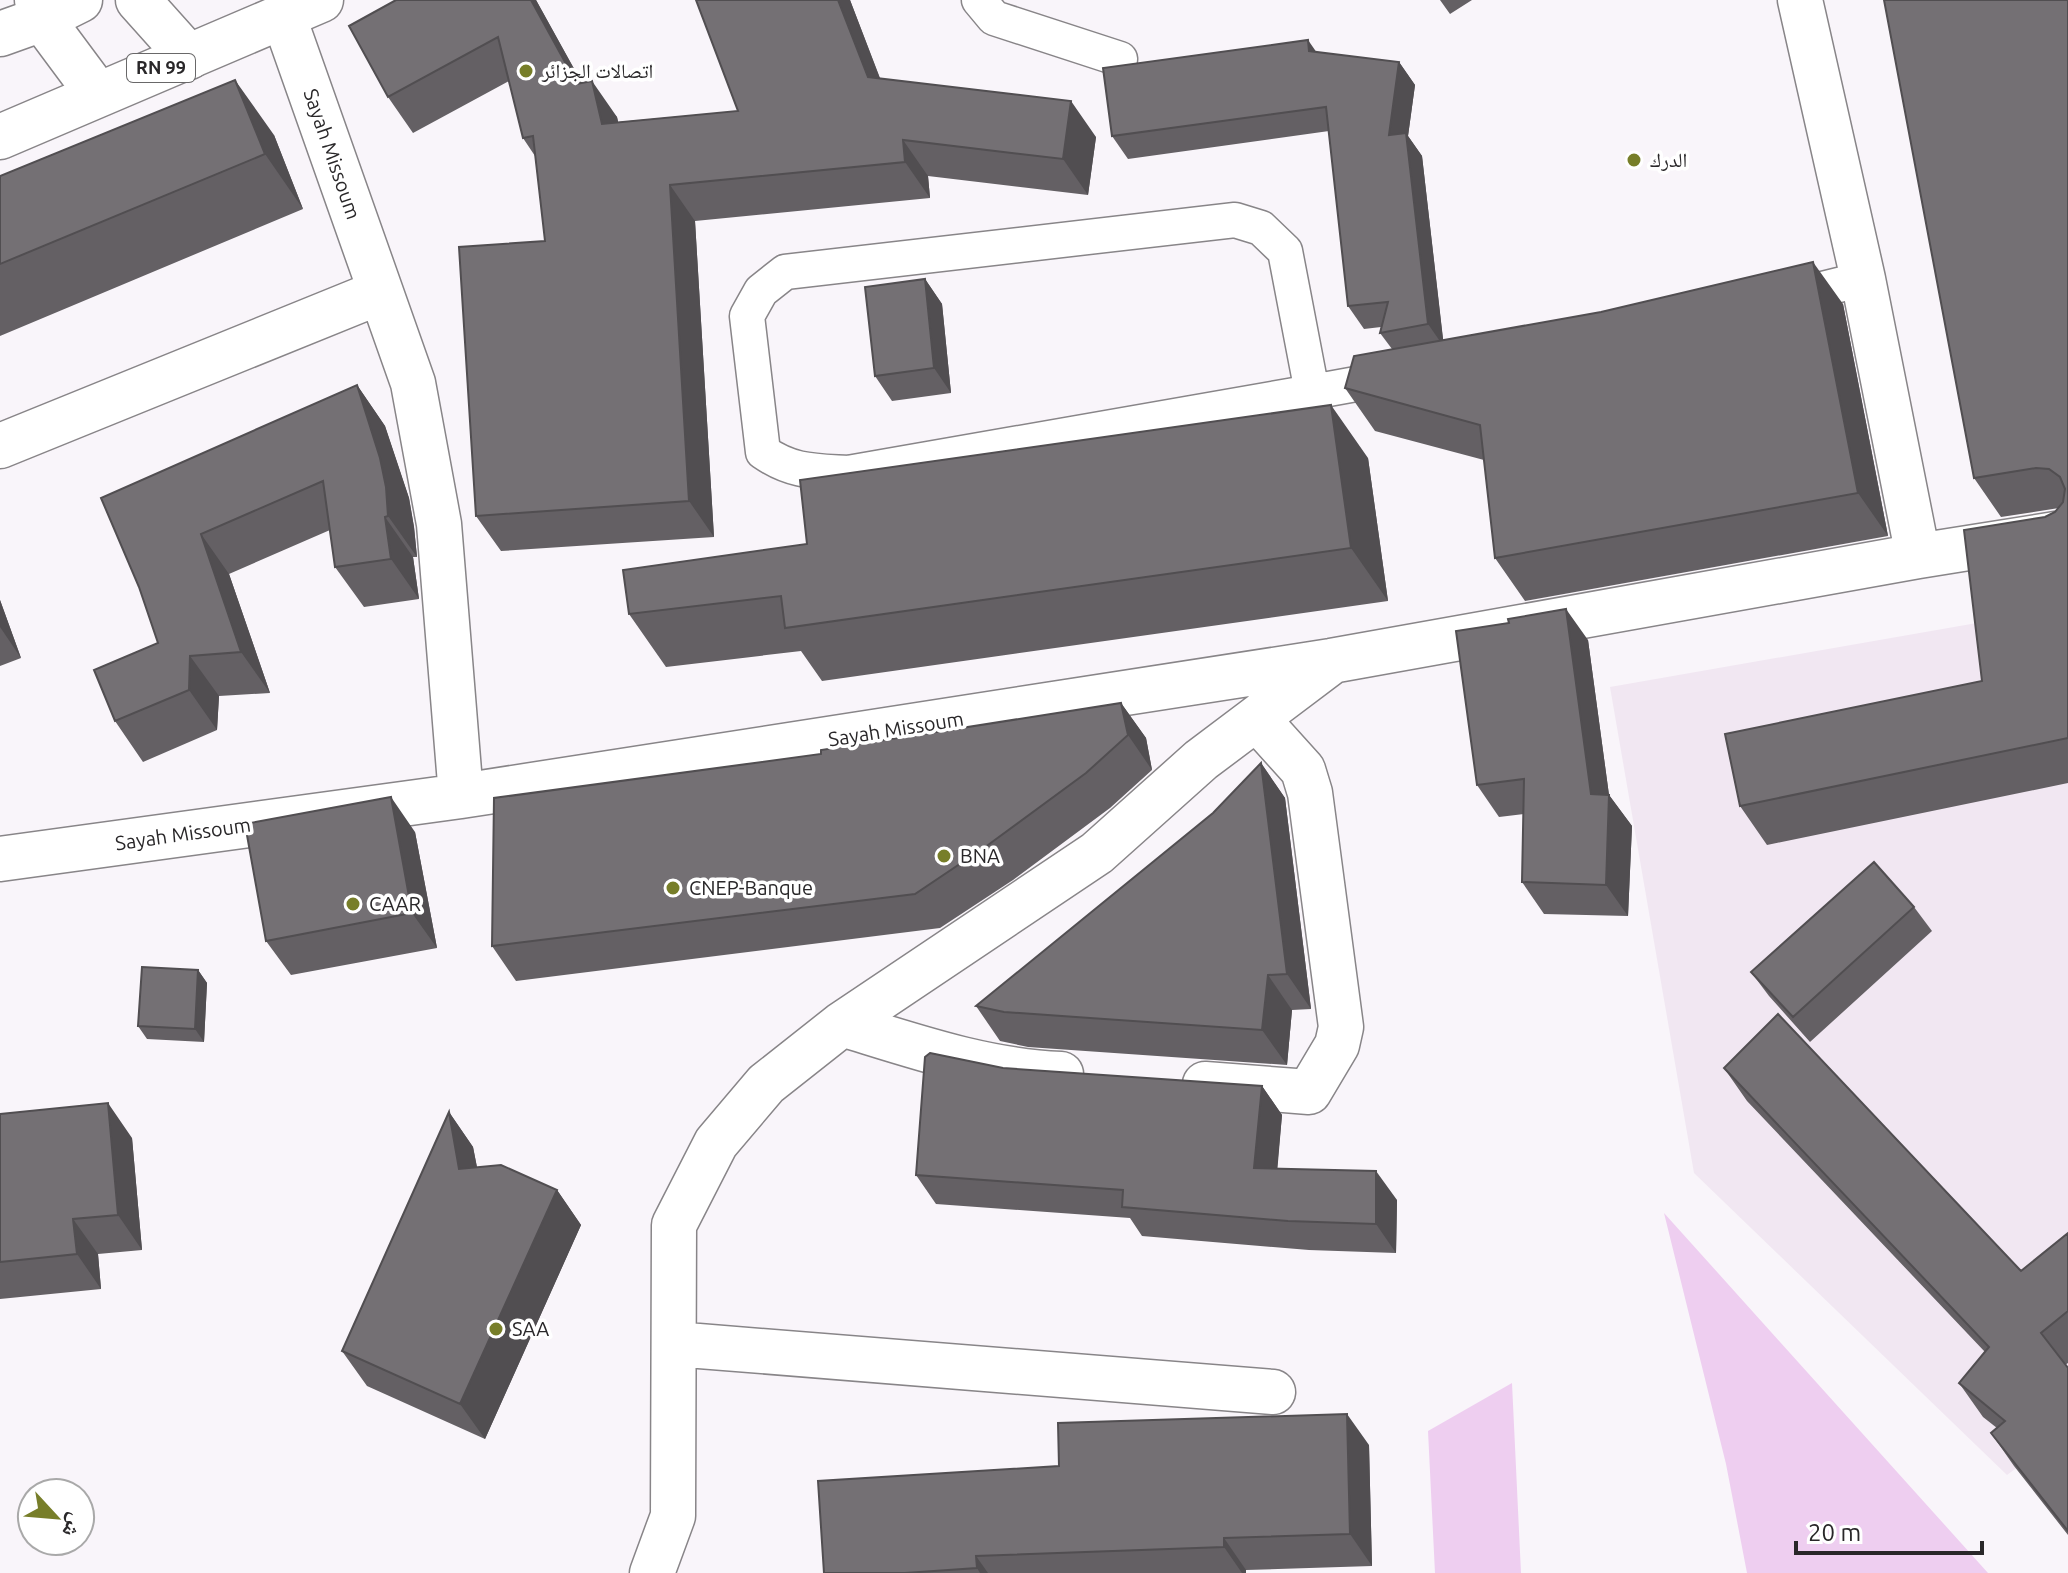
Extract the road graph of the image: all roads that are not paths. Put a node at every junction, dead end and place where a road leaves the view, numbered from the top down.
1 (80, 0) edge
2 (138, 0) edge
3 (979, 0) edge
4 (1800, 0) edge
5 (302, 8) edge
6 (40, 9) edge
7 (0, 34) edge
8 (189, 57) junction
9 (1120, 59) dead end
10 (97, 93) junction
11 (0, 137) edge
12 (1863, 279) junction
13 (380, 292) junction
14 (1760, 304) edge
15 (1417, 373) edge
16 (1312, 392) junction
17 (0, 446) edge
18 (2068, 532) edge
19 (1918, 556) junction
20 (1331, 661) junction
21 (1257, 719) junction
22 (461, 796) junction
23 (0, 859) edge
24 (842, 1024) junction
25 (1094, 1076) edge
26 (1170, 1081) edge
27 (674, 1344) junction
28 (1273, 1392) dead end
29 (652, 1573) edge

1 - 6 street
2 - 8 street
3 - 9 lane
4 - 12 street
5 - 8 street, RN 99
5 - 13 street, Sayah Missoum
6 - 7 street
6 - 10 street
8 - 10 street, RN 99
10 - 11 street, RN 99
12 - 14 lane
12 - 19 street
13 - 17 street
13 - 22 street, Sayah Missoum
15 - 16 lane
16 - 16 lane
18 - 19 street, Sayah Missoum
19 - 20 street, Sayah Missoum
20 - 21 street
20 - 22 street, Sayah Missoum
21 - 24 street
21 - 26 street
22 - 23 street, Sayah Missoum
24 - 25 street
24 - 27 street
27 - 28 street
27 - 29 street

